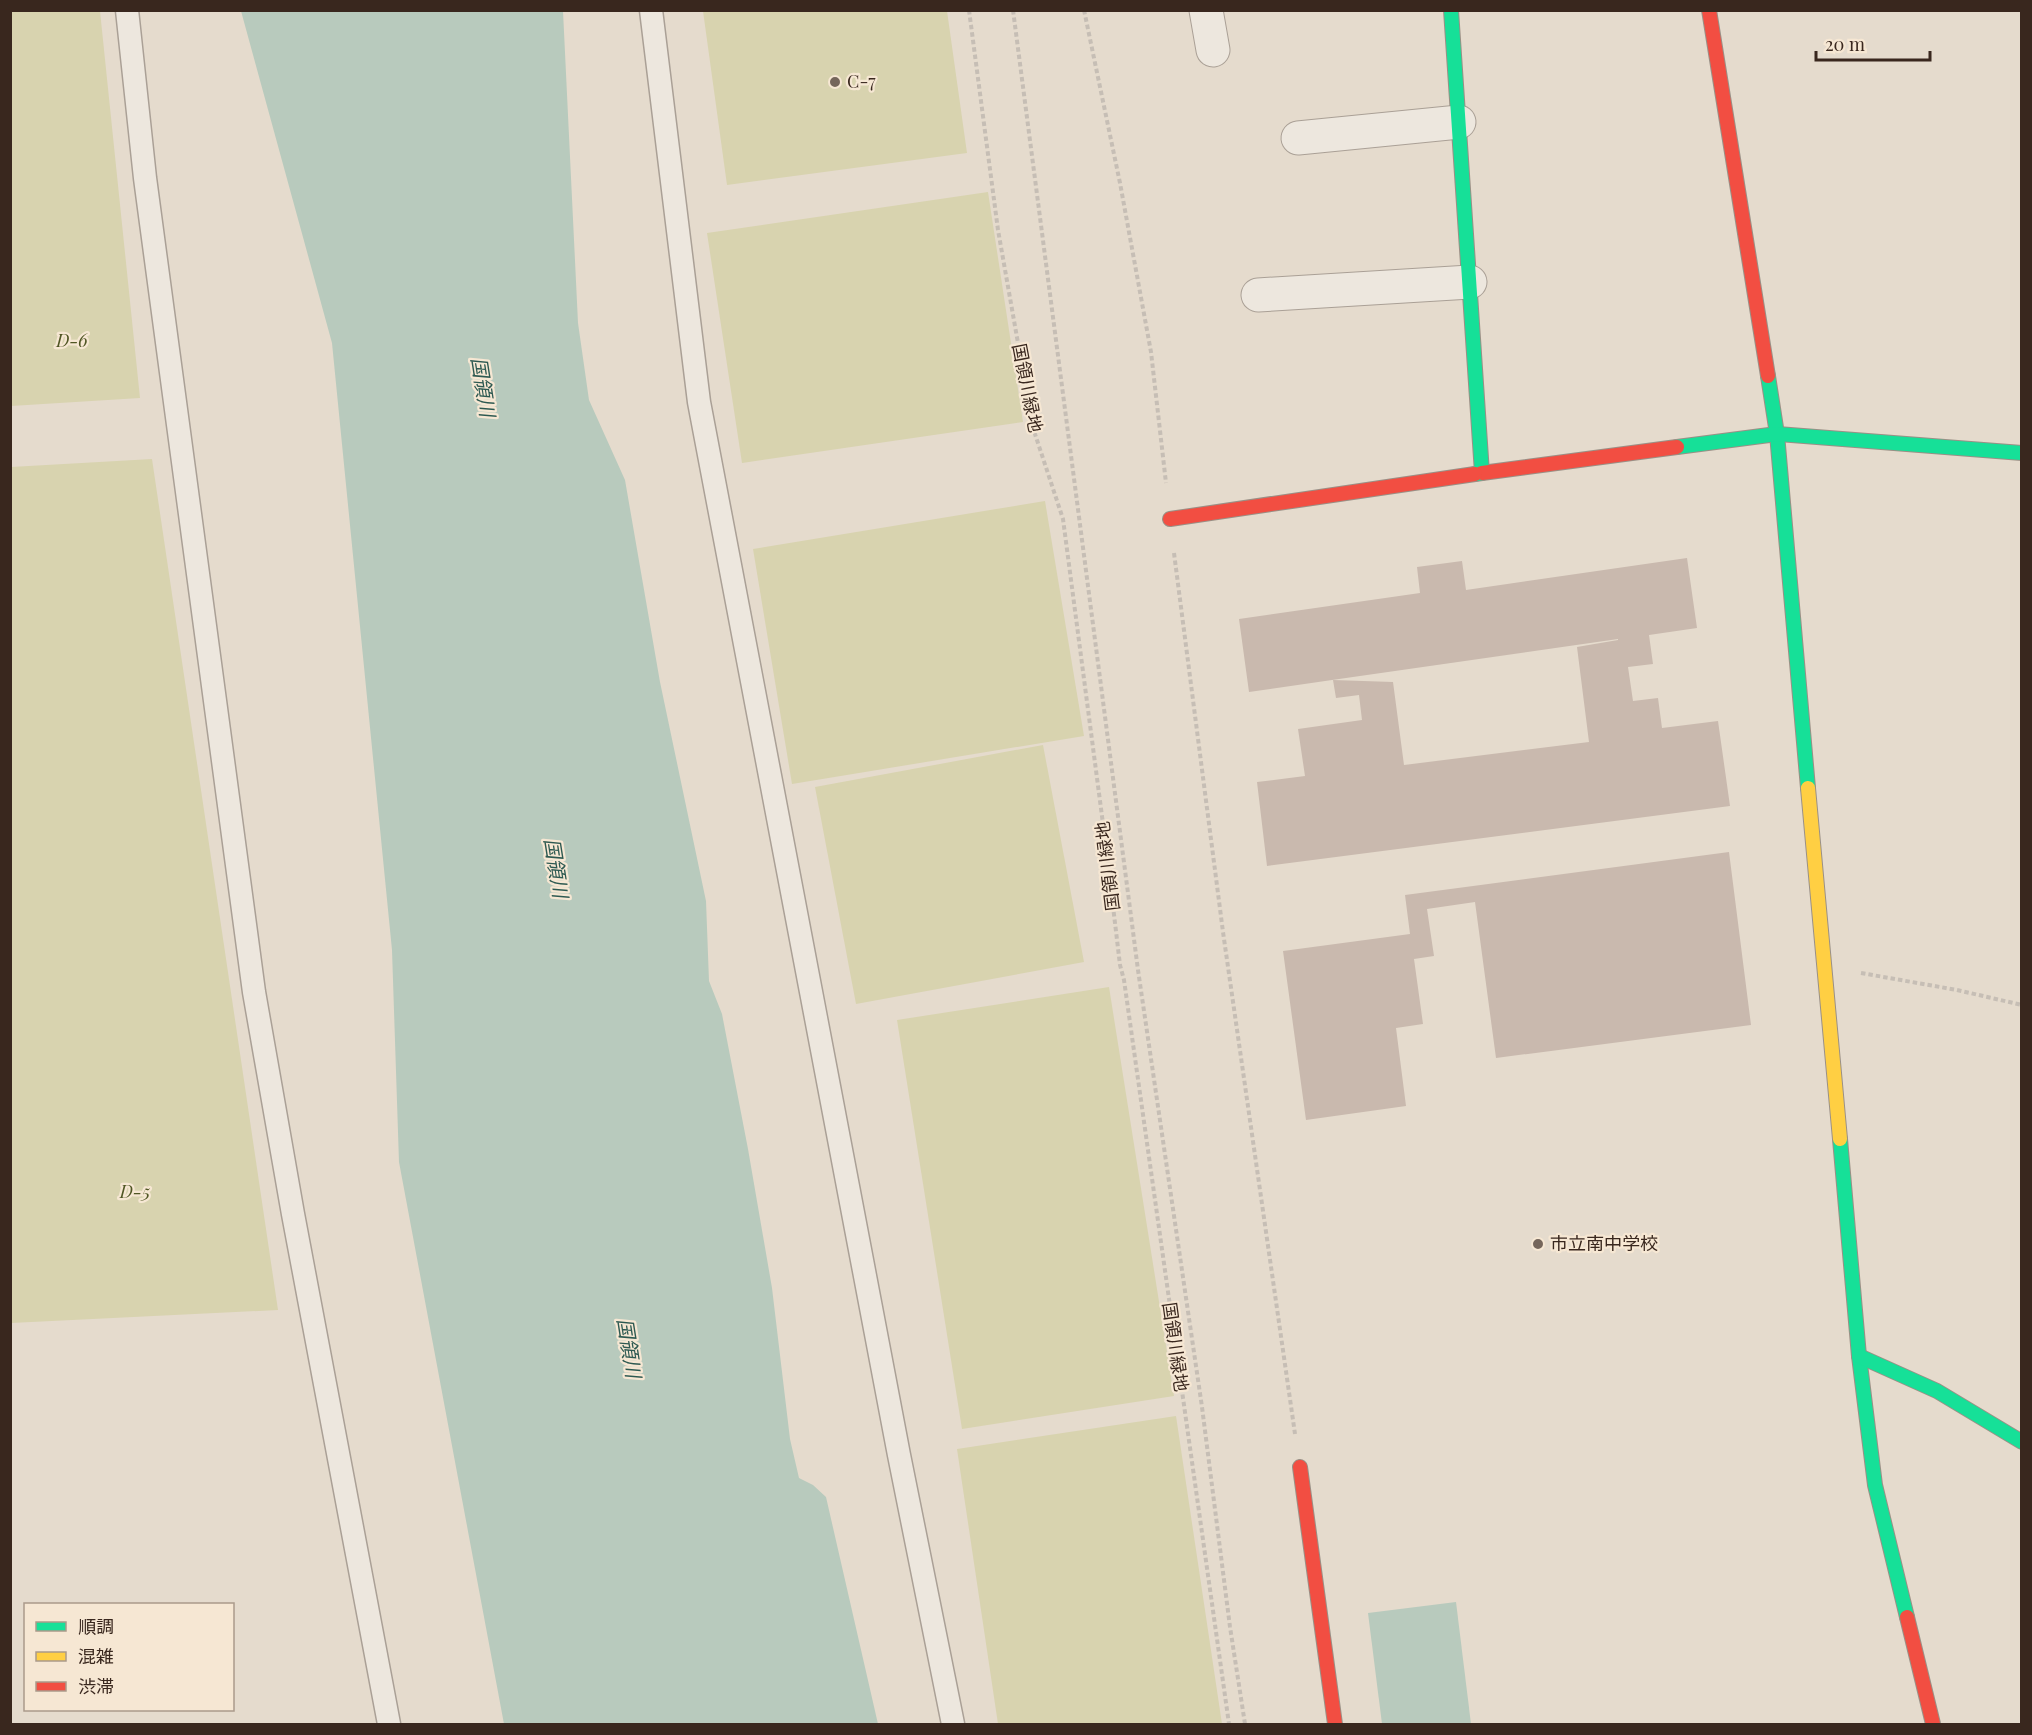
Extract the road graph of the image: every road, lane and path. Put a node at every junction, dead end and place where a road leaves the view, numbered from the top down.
1 (127, 10) edge
2 (651, 10) edge
3 (969, 10) edge
4 (1013, 10) edge
5 (1084, 10) edge
6 (1206, 10) edge
7 (1451, 10) edge
8 (1709, 10) edge
9 (1214, 50) dead end
10 (1459, 122) junction
11 (1298, 138) dead end
12 (1470, 282) junction
13 (1257, 295) dead end
14 (1777, 434) junction
15 (2022, 453) edge
16 (1482, 473) junction
17 (1170, 519) junction
18 (1825, 978) junction
19 (2022, 1005) edge
20 (1859, 1356) junction
21 (2022, 1442) edge
22 (1300, 1467) joint
23 (389, 1725) edge
24 (953, 1725) edge
25 (1229, 1725) edge
26 (1245, 1725) edge
27 (1335, 1725) edge
28 (1933, 1725) edge

1 - 23 lane
2 - 24 lane
3 - 25 path, 国領川緑地
4 - 26 path
5 - 17 path
6 - 9 street
7 - 10 street
8 - 14 street
10 - 11 street
10 - 12 street
12 - 13 street
12 - 16 street
14 - 15 street
14 - 16 street
14 - 18 street
16 - 17 street
17 - 22 path
18 - 19 path
18 - 20 street
20 - 21 street
20 - 28 street
22 - 27 street

